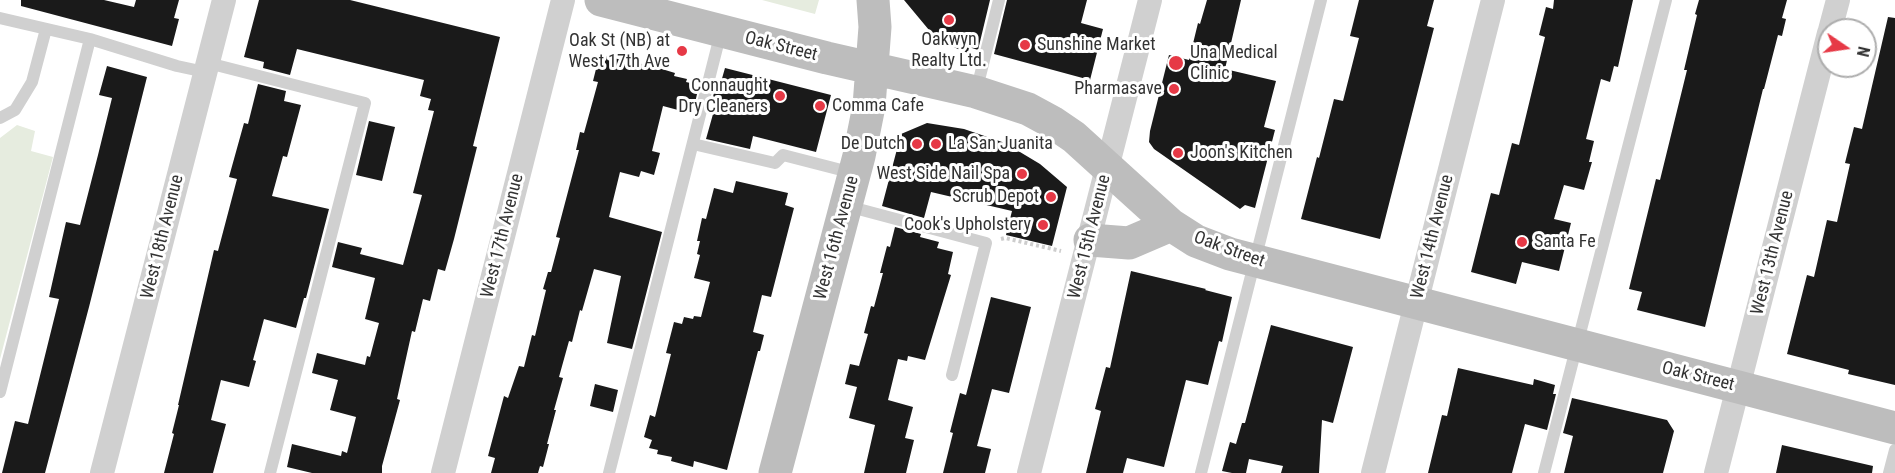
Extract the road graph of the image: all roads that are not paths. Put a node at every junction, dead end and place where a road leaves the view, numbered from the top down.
1 (224, 0) edge
2 (563, 0) edge
3 (601, 0) edge
4 (873, 0) edge
5 (999, 0) edge
6 (1150, 0) edge
7 (1320, 0) edge
8 (1493, 0) edge
9 (1666, 0) edge
10 (1838, 0) edge
11 (0, 18) edge
12 (1833, 18) edge
13 (46, 29) junction
14 (721, 32) junction
15 (90, 39) junction
16 (206, 68) junction
17 (872, 68) junction
18 (1817, 78) edge
19 (976, 92) junction
20 (0, 118) edge
21 (693, 144) junction
22 (1108, 167) junction
23 (855, 173) junction
24 (845, 206) junction
25 (1171, 225) junction
26 (1076, 246) junction
27 (1255, 261) junction
28 (1416, 303) junction
29 (1577, 346) junction
30 (952, 375) dead end
31 (1738, 387) junction
32 (0, 392) edge
33 (1895, 428) edge
34 (1895, 450) edge
35 (102, 473) edge
36 (270, 473) edge
37 (443, 473) edge
38 (609, 473) edge
39 (775, 473) edge
40 (1029, 473) edge
41 (1201, 473) edge
42 (1373, 473) edge
43 (1544, 473) edge
44 (1716, 473) edge
45 (1889, 473) edge

1 - 16 street, West 18th Avenue
2 - 37 street, West 17th Avenue
3 - 14 main road, Oak Street
4 - 17 main road, West 16th Avenue
5 - 19 lane
6 - 22 street, West 15th Avenue
7 - 27 lane
8 - 28 street, West 14th Avenue
9 - 29 lane
10 - 12 street, West 13th Avenue
11 - 13 lane
13 - 15 lane
13 - 20 lane
14 - 17 main road, Oak Street
14 - 21 lane
15 - 16 lane
15 - 32 lane
16 - 35 street, West 18th Avenue
16 - 36 lane
17 - 19 main road, Oak Street
17 - 23 main road, West 16th Avenue
18 - 31 street, West 13th Avenue
19 - 22 main road, Oak Street
21 - 23 lane
21 - 38 lane
22 - 25 main road, Oak Street
22 - 26 street, West 15th Avenue
23 - 24 main road, West 16th Avenue
24 - 30 lane
24 - 39 main road, West 16th Avenue
25 - 26 main road
25 - 27 main road, Oak Street
26 - 40 street, West 15th Avenue
27 - 28 main road, Oak Street
27 - 41 lane
28 - 29 main road, Oak Street
28 - 42 street, West 14th Avenue
29 - 31 main road, Oak Street
29 - 43 lane
31 - 33 main road, Oak Street
31 - 44 street, West 13th Avenue
34 - 45 lane

